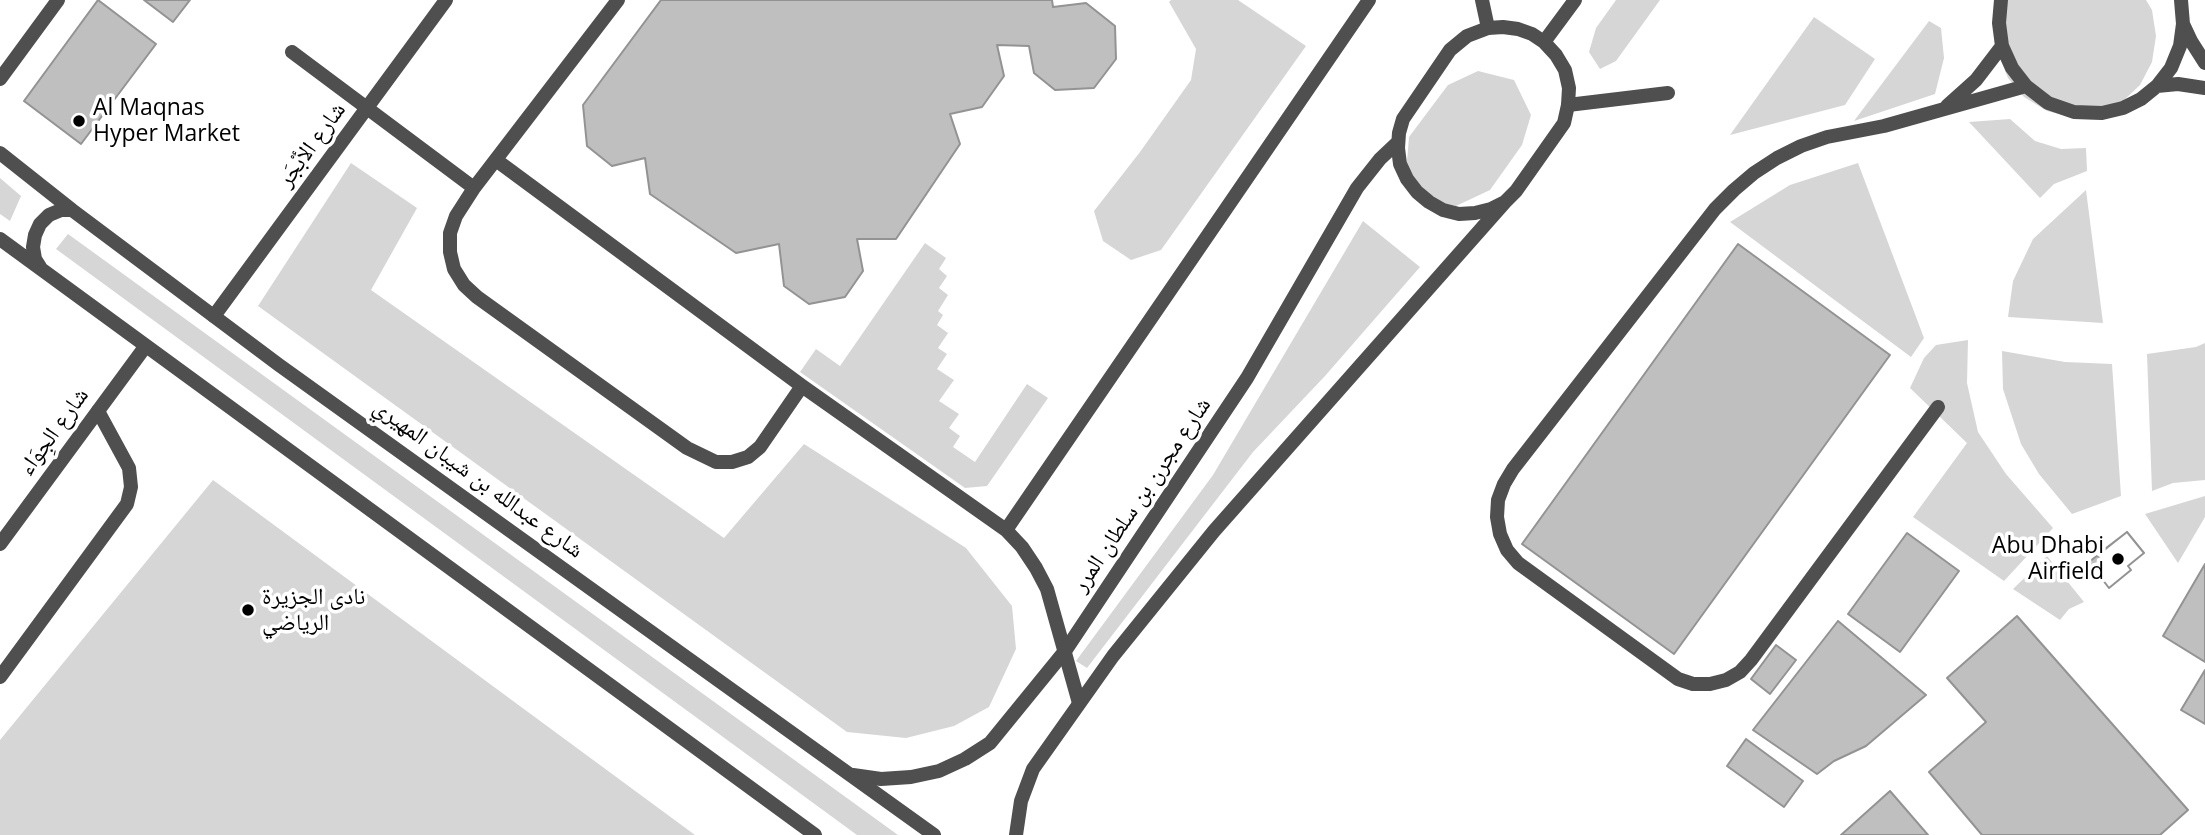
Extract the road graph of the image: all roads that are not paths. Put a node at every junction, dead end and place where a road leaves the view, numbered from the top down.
1 (58, 0) edge
2 (446, 0) edge
3 (618, 0) edge
4 (1369, 0) edge
5 (1482, 0) edge
6 (1575, 0) edge
7 (2001, 0) edge
8 (2180, 0) edge
9 (2183, 24) junction
10 (1488, 28) junction
11 (1544, 42) junction
12 (2002, 46) junction
13 (292, 52) dead end
14 (2205, 62) edge
15 (0, 79) edge
16 (2026, 86) junction
17 (2158, 86) junction
18 (2205, 88) edge
19 (1668, 93) dead end
20 (1569, 105) junction
21 (367, 108) junction
22 (1944, 109) junction
23 (1398, 142) junction
24 (0, 153) edge
25 (496, 160) junction
26 (474, 188) junction
27 (1505, 202) junction
28 (72, 210) junction
29 (0, 239) edge
30 (41, 270) junction
31 (214, 316) junction
32 (145, 347) junction
33 (802, 386) junction
34 (1938, 408) dead end
35 (98, 411) junction
36 (1006, 530) junction
37 (0, 544) edge
38 (1065, 651) junction
39 (0, 677) edge
40 (1079, 703) junction
41 (853, 775) junction
42 (815, 835) edge
43 (934, 835) edge
44 (1016, 835) edge

1 - 15 street
2 - 21 street, شارع الأبْجَر
3 - 25 street
4 - 36 street
5 - 10 street
6 - 11 street
7 - 12 street
8 - 9 street
9 - 14 street
9 - 17 street
10 - 11 street
10 - 23 street
11 - 20 street
12 - 16 street
12 - 22 street
13 - 21 street
16 - 17 street
16 - 22 street
17 - 18 street
19 - 20 street
20 - 27 street
21 - 26 street
21 - 31 street, شارع الأبْجَر
22 - 34 street
23 - 27 street
23 - 38 street, شارع مجرن بن سلطان المرر
24 - 28 street, شارع عبدالله بن شيبان المهيري
25 - 26 street
25 - 33 street
26 - 33 street
27 - 40 street
28 - 30 street
28 - 31 street, شارع عبدالله بن شيبان المهيري
29 - 30 street
30 - 32 street
31 - 41 street, شارع عبدالله بن شيبان المهيري
32 - 35 street, شارع الجِوَاء
32 - 42 street
33 - 36 street
35 - 37 street, شارع الجِوَاء
35 - 39 street
36 - 38 street
38 - 40 street
38 - 41 street, شارع مجرن بن سلطان المرر
40 - 44 street
41 - 43 street, شارع عبدالله بن شيبان المهيري

